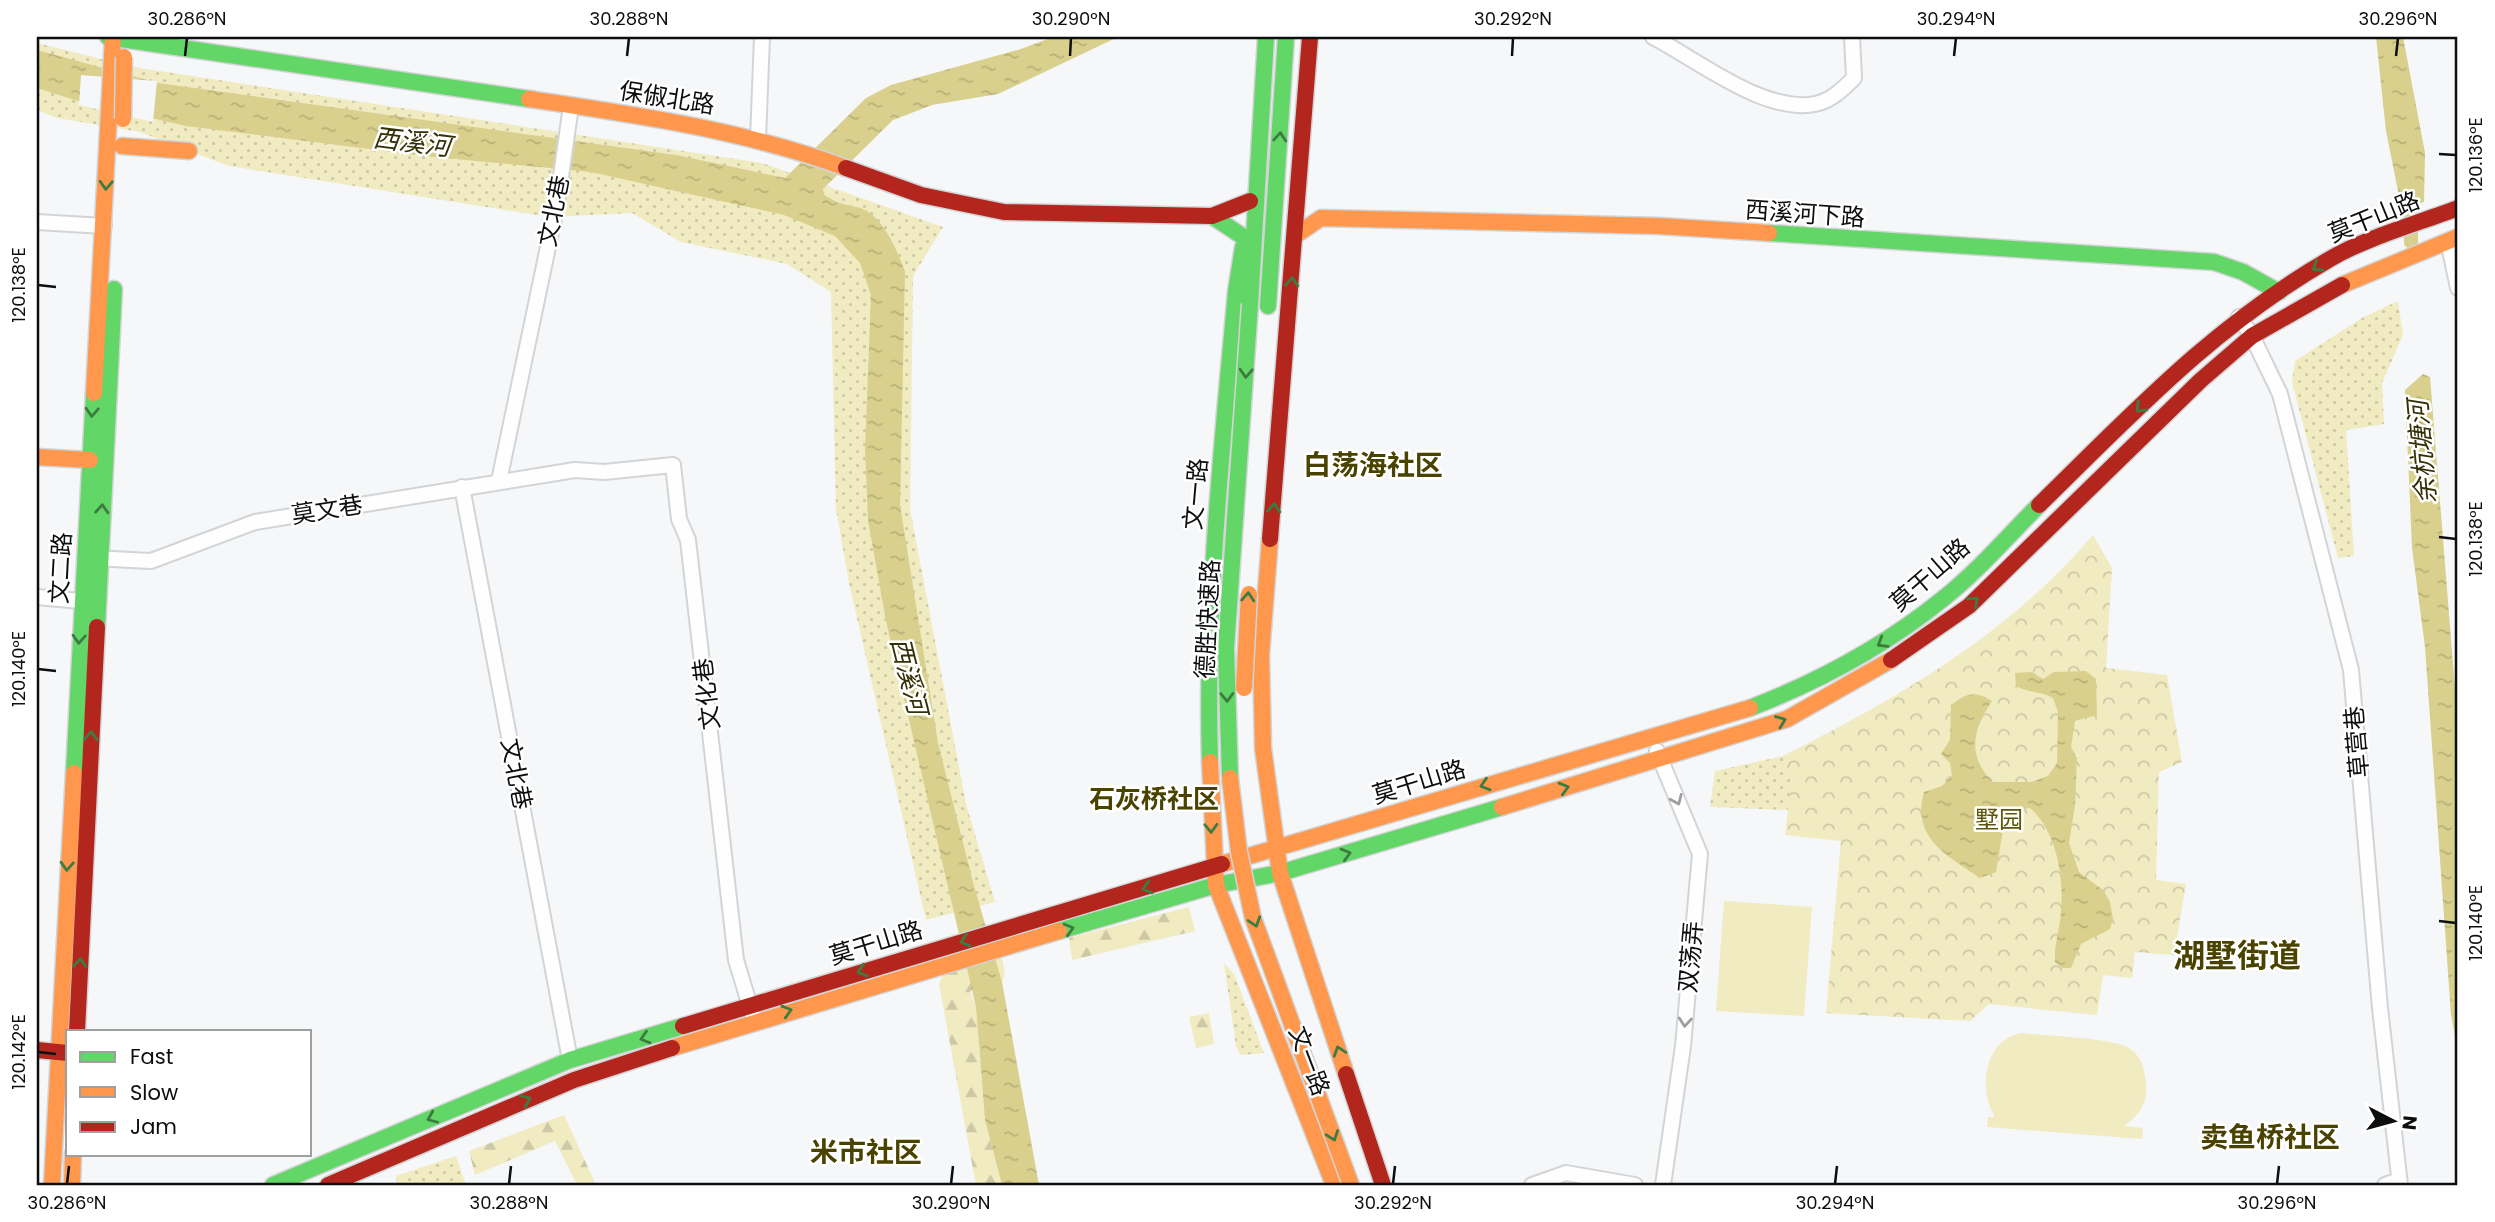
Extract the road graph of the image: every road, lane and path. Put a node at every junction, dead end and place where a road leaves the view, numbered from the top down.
1 (762, 37) edge
2 (1260, 37) edge
3 (1266, 37) edge
4 (1286, 37) edge
5 (1653, 37) edge
6 (1852, 37) edge
7 (1314, 39) edge
8 (117, 43) edge
9 (572, 106) junction
10 (116, 118) junction
11 (758, 139) junction
12 (122, 146) junction
13 (189, 151) dead end
14 (1299, 195) junction
15 (1250, 201) junction
16 (2458, 208) edge
17 (1212, 216) junction
18 (1321, 218) junction
19 (37, 222) edge
20 (104, 226) junction
21 (1296, 235) junction
22 (1245, 237) junction
23 (2453, 239) edge
24 (2458, 288) edge
25 (2279, 292) junction
26 (1268, 313) dead end
27 (2239, 317) junction
28 (2252, 336) junction
29 (37, 457) edge
30 (90, 460) junction
31 (575, 470) joint
32 (499, 481) junction
33 (462, 487) junction
34 (92, 558) junction
35 (1249, 584) dead end
36 (37, 597) edge
37 (81, 601) junction
38 (1654, 736) junction
39 (1208, 739) junction
40 (1263, 748) junction
41 (1658, 758) junction
42 (1247, 769) junction
43 (1254, 835) dead end
44 (1276, 850) junction
45 (1213, 868) junction
46 (1280, 873) junction
47 (1216, 885) junction
48 (752, 1013) junction
49 (77, 1030) edge
50 (37, 1050) edge
51 (62, 1053) edge
52 (570, 1060) junction
53 (73, 1156) edge
54 (2395, 1184) edge
55 (52, 1185) edge
56 (72, 1185) edge
57 (273, 1185) edge
58 (328, 1185) edge
59 (1334, 1185) edge
60 (1351, 1185) edge
61 (1368, 1185) edge
62 (1383, 1185) edge
63 (1532, 1185) edge
64 (1634, 1185) edge
65 (1663, 1185) edge

1 - 11 street
2 - 15 main road, 文一路
3 -> 60 main road, 德胜快速路, bridge
26 -> 4 main road
5 - 6 street
7 - 14 main road, 文一路
8 - 9 main road, 保俶北路
8 - 10 main road, 文二路, bridge
9 - 11 main road, 保俶北路
9 - 32 street, 文北巷
10 - 12 main road, 文二路
10 -> 20 main road, 文二路
11 - 17 main road, 保俶北路
12 - 13 main road
34 -> 12 main road, 文二路
14 - 18 main road
14 - 21 main road, 文一路
15 - 17 main road, 保俶北路
15 - 22 main road, 文一路
16 -> 25 main road, 莫干山路
17 - 22 main road
18 - 21 main road
18 - 25 main road, 西溪河下路
19 - 20 street
20 -> 30 main road, 文二路
40 -> 21 main road, 文一路
22 - 39 main road, 文一路
23 - 24 street
23 - 28 main road, 莫干山路
25 - 27 main road, 莫干山路
27 - 28 street, 草营巷
27 -> 38 main road, 莫干山路
41 -> 28 main road, 莫干山路
28 - 54 street, 草营巷
29 - 30 main road
30 - 34 main road, 文二路
31 - 32 street, 莫文巷
31 - 48 street, 文化巷
32 - 33 street, 莫文巷
33 - 34 street, 莫文巷
33 - 52 street, 文北巷
34 - 37 main road, 文二路
49 -> 34 main road, 文二路
42 -> 35 main road, 德胜快速路, bridge
36 - 37 street
37 -> 51 main road, 文二路
38 - 41 street, 双荡弄
38 -> 44 main road, 莫干山路
39 - 42 main road
39 -> 45 main road, 文一路
40 - 42 main road
40 - 44 main road, 文一路
46 -> 41 main road, 莫干山路
41 -> 65 street, 双荡弄
43 - 61 main road
44 - 45 main road, 莫干山路
44 - 46 main road, 文一路
45 - 47 main road, 文一路
45 -> 48 main road, 莫干山路
46 - 47 main road, 莫干山路
62 -> 46 main road, 文一路
48 -> 47 main road, 莫干山路
47 - 59 main road, 文一路
48 -> 52 main road, 莫干山路
58 -> 48 main road, 莫干山路
50 - 51 main road
51 - 55 main road, 文二路
52 -> 57 main road, 莫干山路
53 - 56 main road
63 - 64 street

